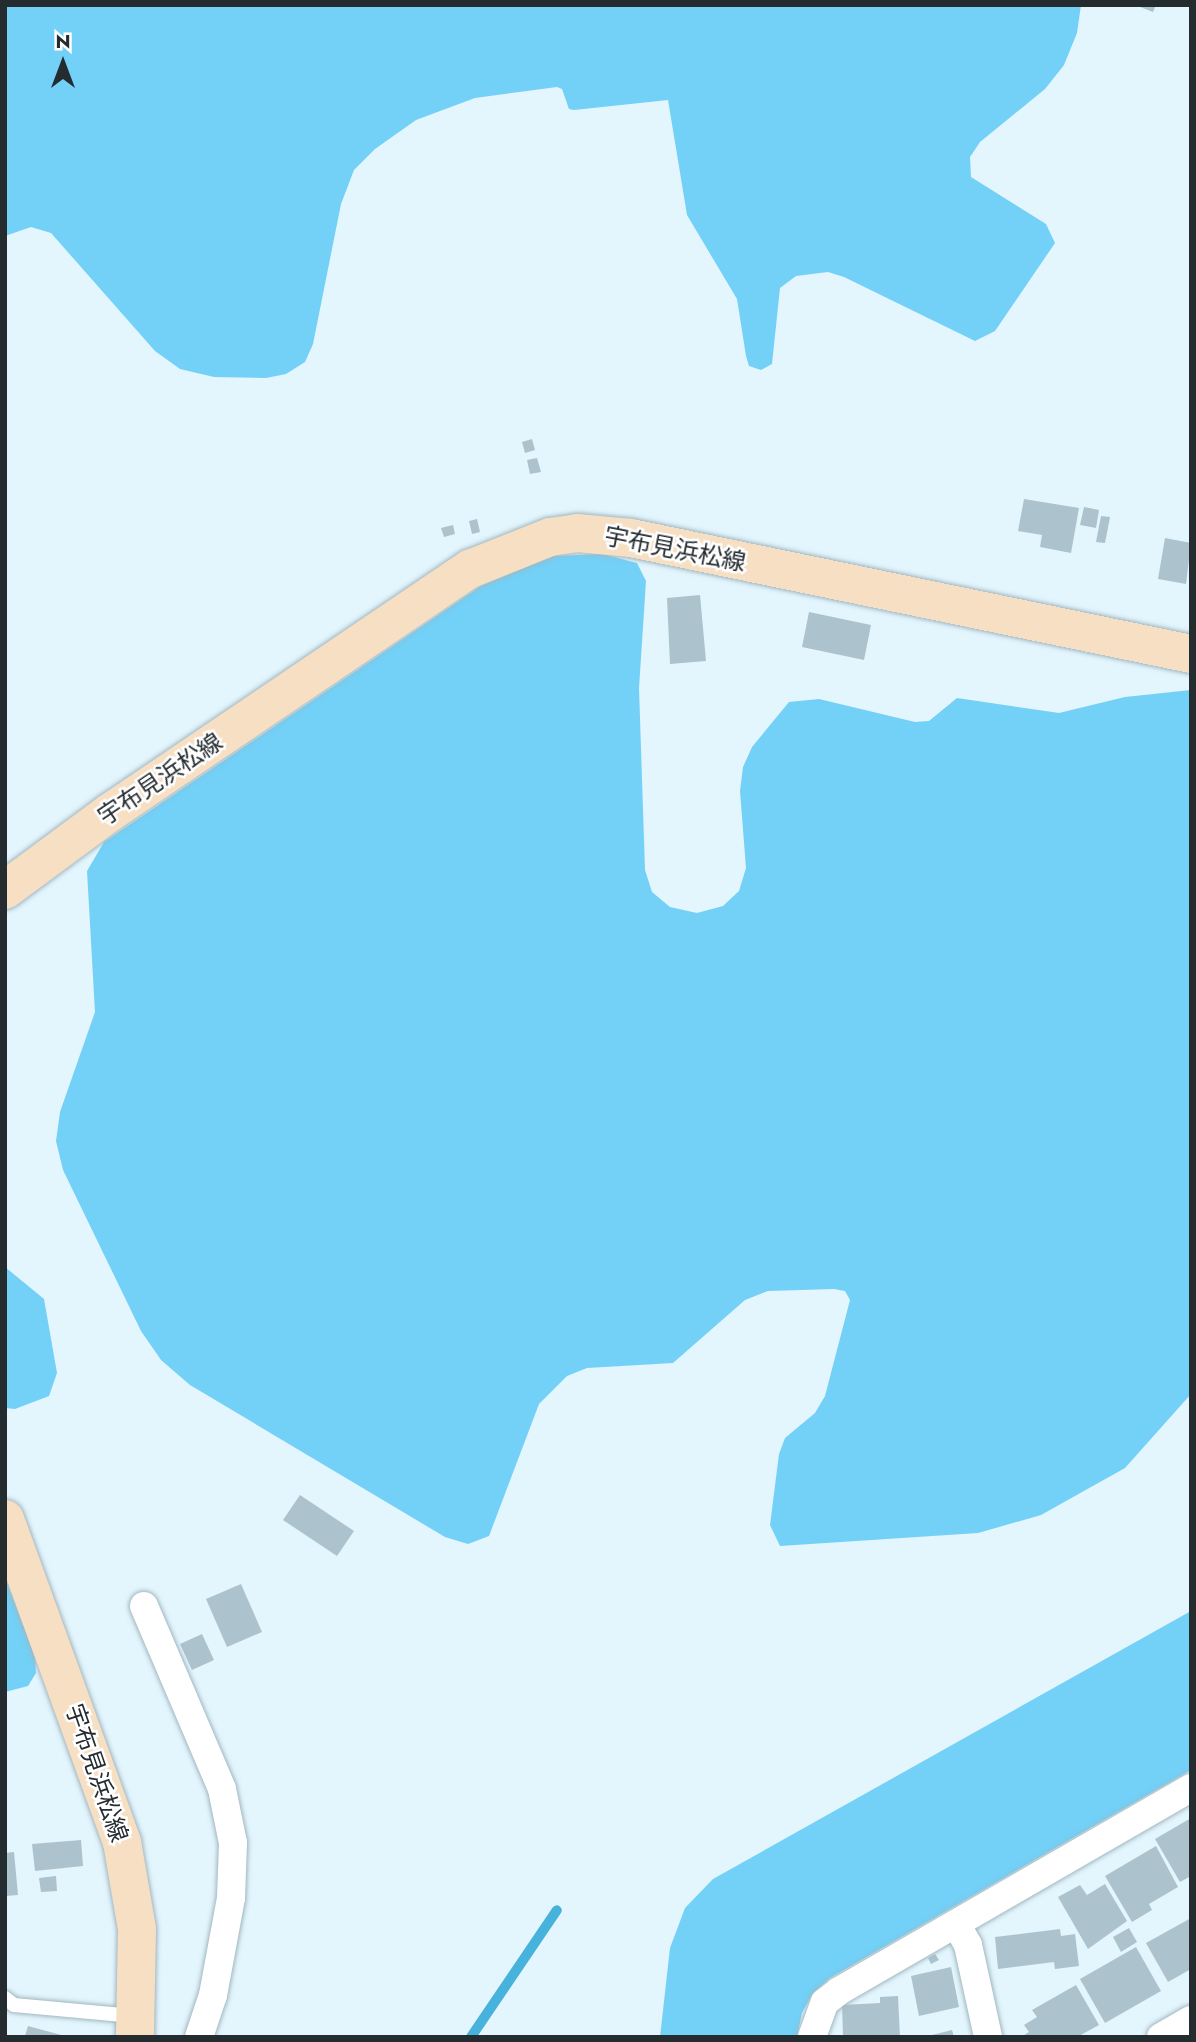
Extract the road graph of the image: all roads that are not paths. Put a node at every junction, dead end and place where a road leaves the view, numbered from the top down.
1 (1191, 654) edge
2 (5, 890) edge
3 (5, 1519) edge
4 (144, 1606) dead end
5 (1191, 1788) edge
6 (956, 1924) junction
7 (5, 1998) edge
8 (1191, 2020) edge
9 (136, 2027) edge
10 (199, 2037) edge
11 (813, 2037) edge
12 (988, 2037) edge
13 (1161, 2037) edge

1 - 2 main road, 宇布見浜松線
3 - 9 main road, 宇布見浜松線
4 - 10 street
5 - 6 street
6 - 11 street
6 - 12 street
7 - 9 lane
8 - 13 street

